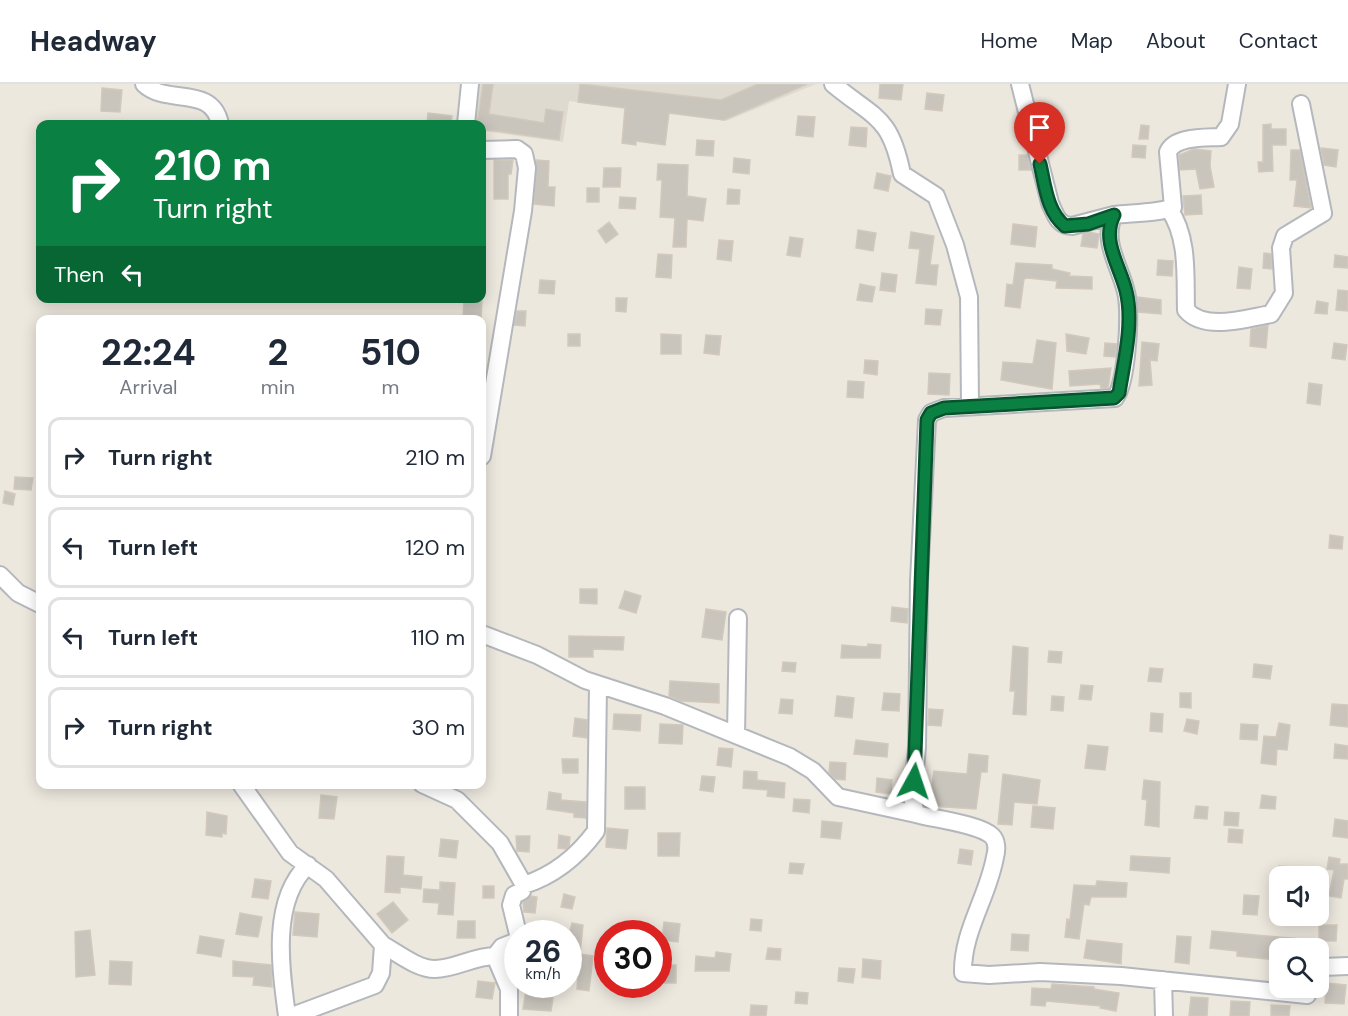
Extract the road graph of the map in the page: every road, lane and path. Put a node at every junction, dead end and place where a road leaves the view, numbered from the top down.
1 (144, 84) edge
2 (470, 84) edge
3 (833, 84) edge
4 (1020, 84) edge
5 (1237, 84) edge
6 (1301, 104) dead end
7 (219, 120) edge
8 (466, 120) edge
9 (486, 150) edge
10 (1169, 209) junction
11 (1114, 215) junction
12 (970, 406) junction
13 (486, 432) edge
14 (0, 575) edge
15 (36, 602) edge
16 (738, 618) dead end
17 (486, 636) edge
18 (598, 685) junction
19 (736, 735) junction
20 (245, 789) edge
21 (433, 789) edge
22 (916, 814) junction
23 (308, 865) junction
24 (524, 885) junction
25 (514, 920) edge
26 (383, 945) junction
27 (504, 946) edge
28 (495, 956) junction
29 (1348, 966) edge
30 (1329, 967) edge
31 (1163, 980) junction
32 (1269, 991) edge
33 (287, 1016) edge
34 (292, 1016) edge
35 (509, 1016) edge
36 (1164, 1016) edge

1 - 7 street
2 - 8 street
3 - 12 street
4 - 11 street
5 - 10 street
6 - 10 street
9 - 13 street
10 - 11 street
11 - 12 street
12 - 22 street
14 - 15 street
16 - 19 street
17 - 18 street
18 - 19 street
18 - 24 street
19 - 22 street
20 - 23 street
21 - 24 street
22 - 31 street
23 - 26 street
23 - 33 street
24 - 25 street
26 - 28 street
26 - 34 street
27 - 28 street
28 - 35 street
29 - 30 street
31 - 32 street
31 - 36 street

